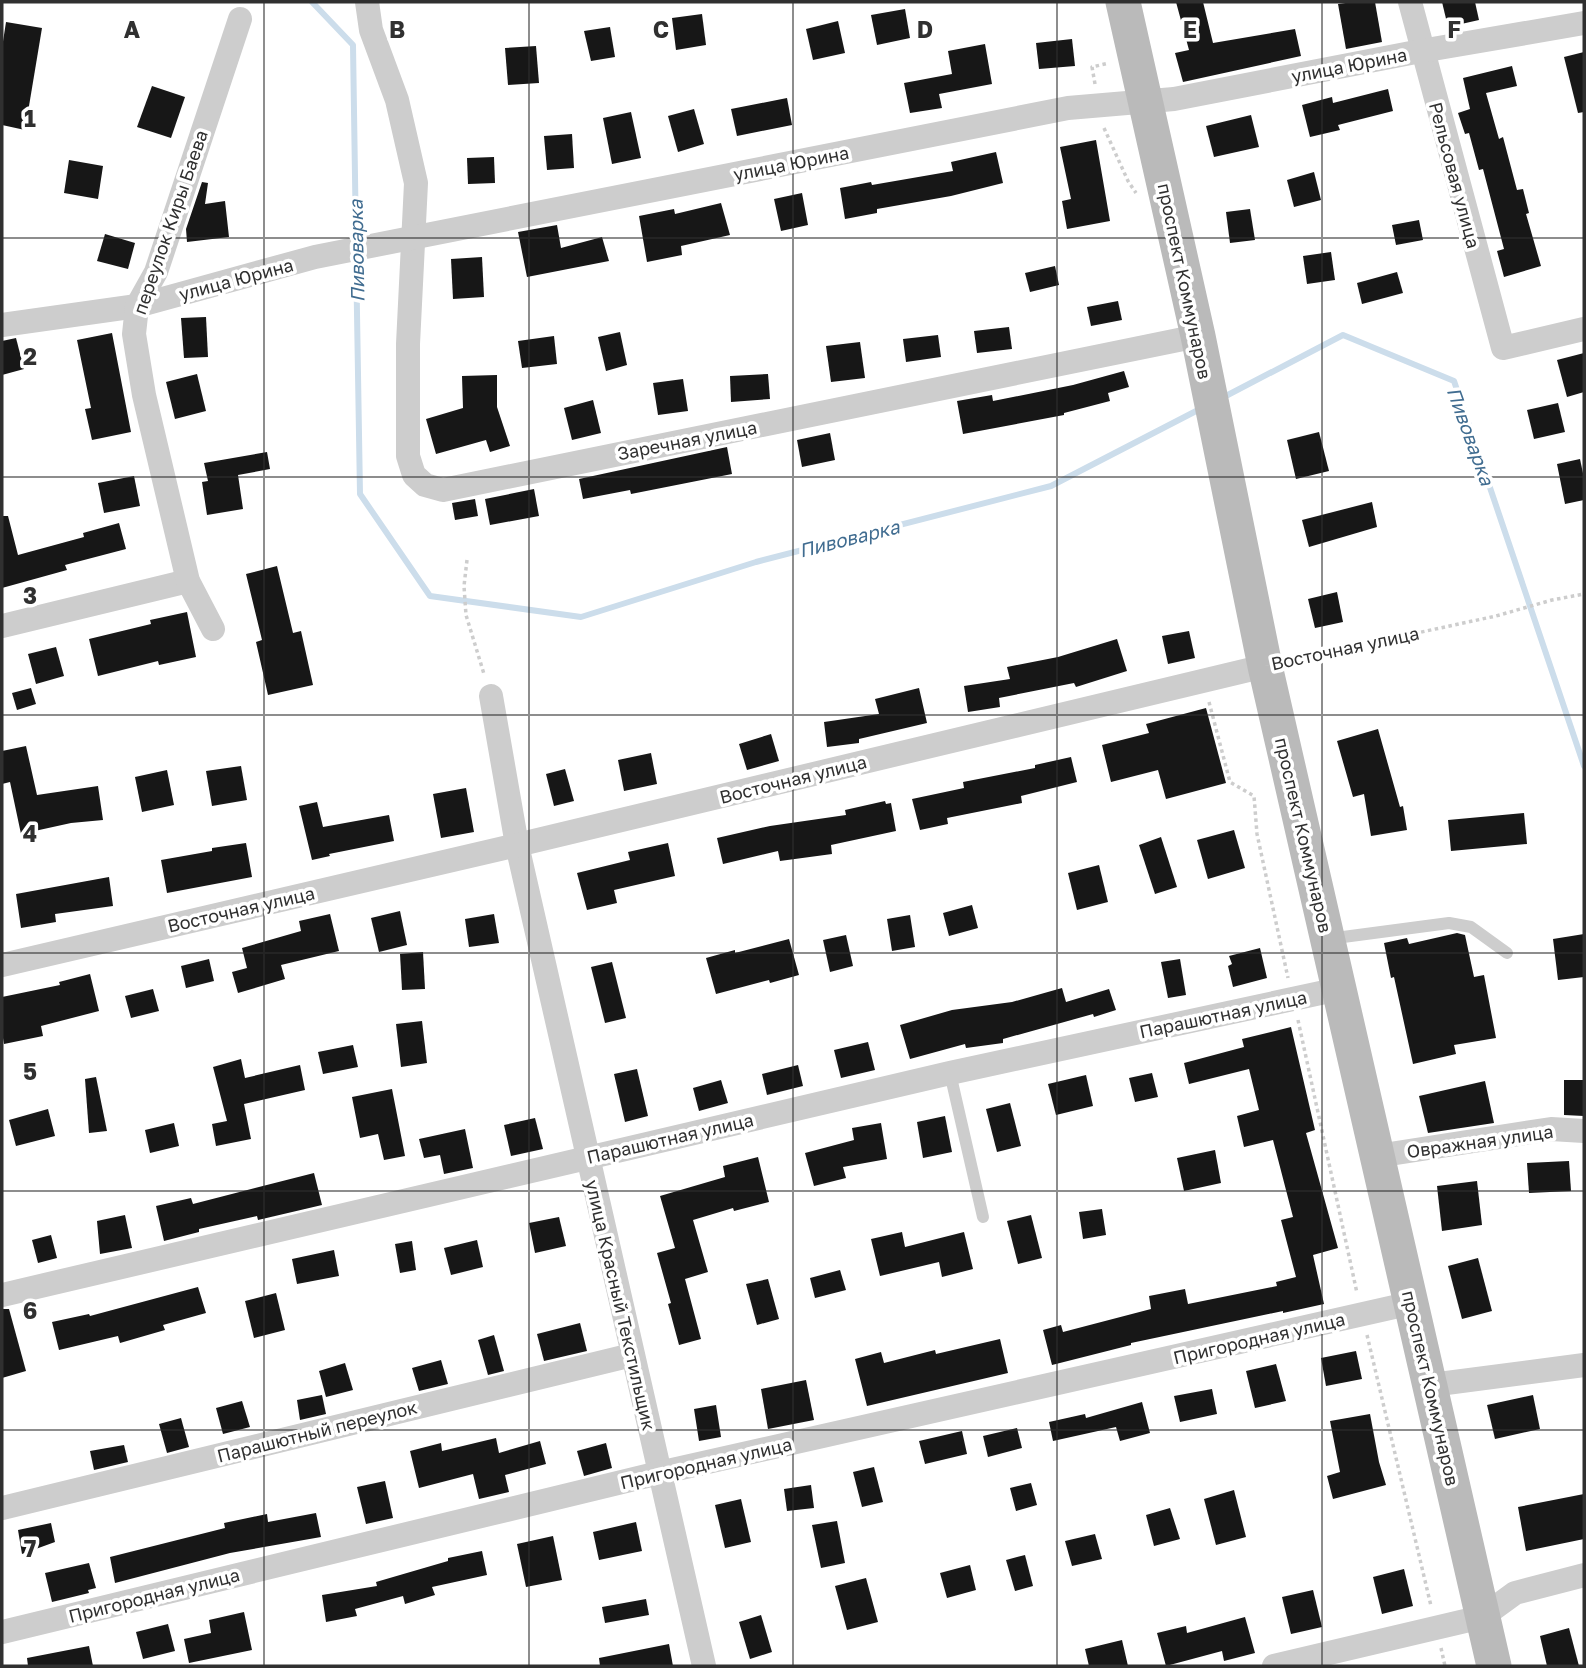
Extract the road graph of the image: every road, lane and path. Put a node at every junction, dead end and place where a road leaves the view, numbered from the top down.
1 (367, 2) edge
2 (1122, 2) edge
3 (1410, 2) edge
4 (240, 19) dead end
5 (1584, 23) edge
6 (1421, 51) junction
7 (1113, 62) dead end
8 (1096, 93) dead end
9 (1147, 102) junction
10 (406, 239) junction
11 (137, 306) junction
12 (2, 325) edge
13 (1584, 329) edge
14 (1200, 349) junction
15 (467, 560) dead end
16 (188, 581) junction
17 (1584, 594) edge
18 (2, 626) edge
19 (214, 629) dead end
20 (1265, 666) junction
21 (1203, 680) junction
22 (491, 696) joint
23 (517, 845) junction
24 (1328, 939) junction
25 (1507, 953) dead end
26 (2, 965) edge
27 (1339, 989) junction
28 (1293, 998) junction
29 (950, 1073) junction
30 (1584, 1131) edge
31 (1377, 1156) junction
32 (587, 1157) junction
33 (983, 1217) dead end
34 (2, 1295) edge
35 (1412, 1303) junction
36 (1362, 1314) junction
37 (632, 1355) junction
38 (1584, 1365) edge
39 (1431, 1385) junction
40 (659, 1473) junction
41 (2, 1508) edge
42 (1584, 1575) edge
43 (1482, 1617) junction
44 (1436, 1628) junction
45 (2, 1632) edge
46 (704, 1666) edge
47 (1274, 1666) edge
48 (1445, 1666) edge
49 (1494, 1666) edge

1 - 10 street
2 - 9 street, проспект Коммунаров
3 - 6 street, Рельсовая улица
4 - 11 street, переулок Киры Баева
5 - 6 street, улица Юрина
6 - 9 street, улица Юрина
6 - 13 street, Рельсовая улица
7 - 8 path
9 - 10 street, улица Юрина
9 - 14 street, проспект Коммунаров
10 - 11 street, улица Юрина
10 - 14 street, Заречная улица
11 - 12 street, улица Юрина
11 - 16 street, переулок Киры Баева
14 - 20 street, проспект Коммунаров
15 - 22 path
16 - 18 street
16 - 19 street, переулок Киры Баева
17 - 20 path, Восточная улица
20 - 21 street, Восточная улица
20 - 24 street, проспект Коммунаров
21 - 23 street, Восточная улица
21 - 28 path
22 - 23 street, улица Красный Текстильщик
23 - 26 street, Восточная улица
23 - 32 street, улица Красный Текстильщик
24 - 25 lane
24 - 27 street, проспект Коммунаров
27 - 28 street, Парашютная улица
27 - 31 street, проспект Коммунаров
28 - 29 street, Парашютная улица
28 - 36 path
29 - 32 street, Парашютная улица
29 - 33 lane
30 - 31 street, Овражная улица
31 - 35 street, проспект Коммунаров
32 - 34 street, Парашютная улица
32 - 37 street, улица Красный Текстильщик
35 - 36 street, Пригородная улица
35 - 39 street, проспект Коммунаров
36 - 40 street, Пригородная улица
36 - 44 path
37 - 40 street, улица Красный Текстильщик
37 - 41 street, Парашютный переулок
38 - 39 street
39 - 43 street, проспект Коммунаров
40 - 45 street, Пригородная улица
40 - 46 street, улица Красный Текстильщик
42 - 43 street
43 - 44 street
43 - 49 street, проспект Коммунаров
44 - 47 street
44 - 48 path

